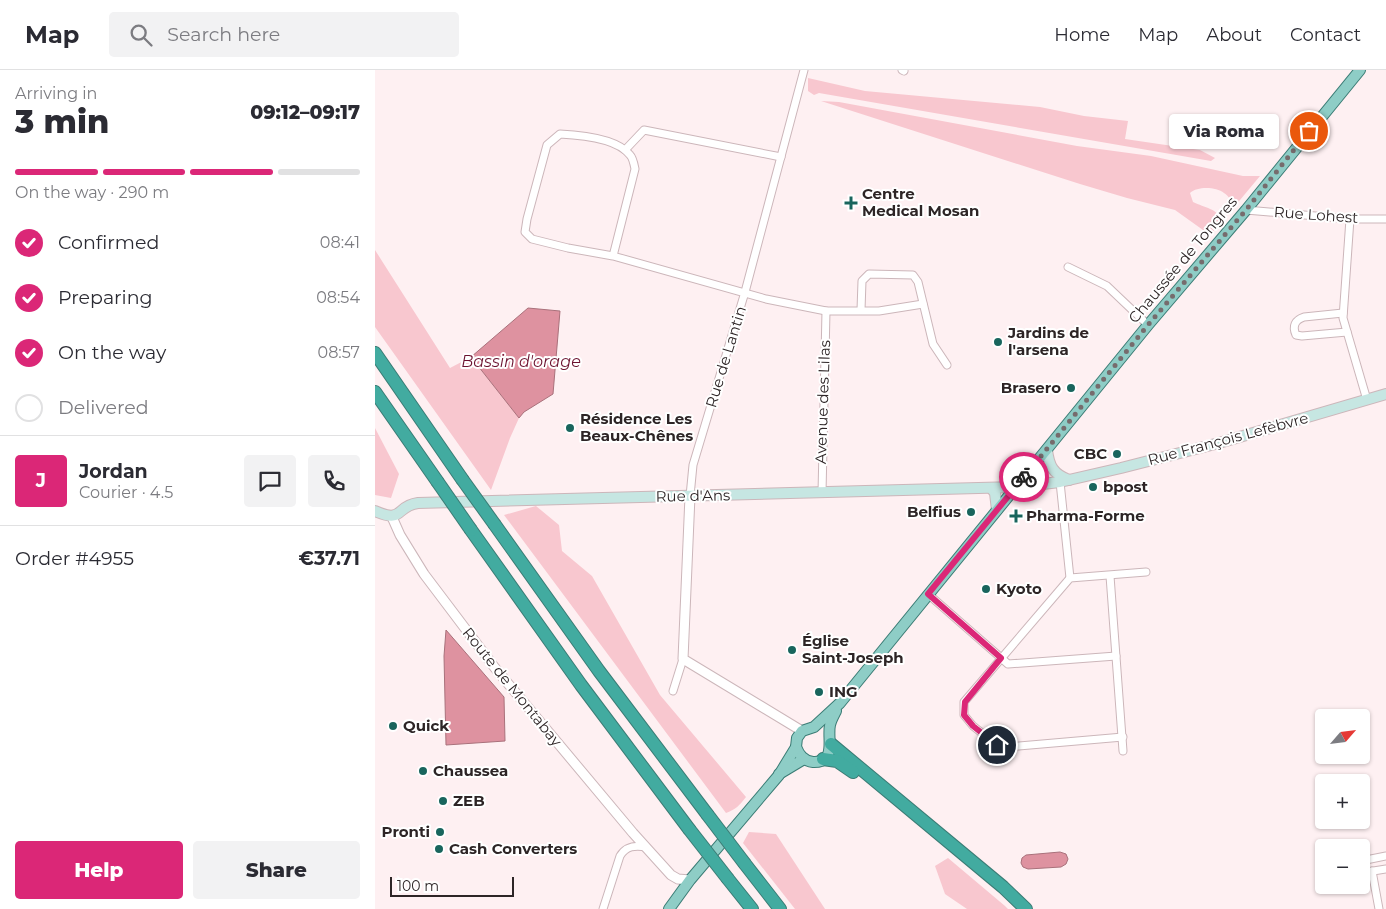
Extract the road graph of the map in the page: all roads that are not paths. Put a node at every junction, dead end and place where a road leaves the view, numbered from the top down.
1 (804, 70) edge
2 (1360, 70) edge
3 (625, 150) junction
4 (781, 157) junction
5 (1246, 210) junction
6 (1350, 219) junction
7 (1386, 219) edge
8 (613, 256) junction
9 (1068, 267) dead end
10 (745, 292) junction
11 (923, 304) junction
12 (861, 310) junction
13 (826, 311) junction
14 (1343, 313) junction
15 (1148, 325) junction
16 (1347, 332) junction
17 (375, 353) edge
18 (947, 365) dead end
19 (375, 392) edge
20 (1386, 394) edge
21 (1367, 400) junction
22 (1047, 450) junction
23 (1064, 481) junction
24 (1016, 487) junction
25 (991, 488) junction
26 (821, 493) junction
27 (690, 496) junction
28 (997, 510) junction
29 (375, 511) edge
30 (392, 517) junction
31 (1146, 572) dead end
32 (1110, 576) junction
33 (1070, 578) junction
34 (928, 594) junction
35 (1116, 656) junction
36 (1001, 658) junction
37 (683, 659) junction
38 (673, 691) dead end
39 (840, 703) junction
40 (814, 727) junction
41 (803, 731) junction
42 (1123, 737) junction
43 (830, 742) junction
44 (796, 747) junction
45 (1123, 751) dead end
46 (804, 759) junction
47 (823, 759) junction
48 (779, 775) junction
49 (647, 847) junction
50 (1386, 856) edge
51 (1370, 859) edge
52 (1386, 869) edge
53 (1373, 871) junction
54 (1370, 872) edge
55 (690, 880) junction
56 (603, 909) edge
57 (669, 909) edge
58 (752, 909) edge
59 (780, 909) edge
60 (1014, 909) edge
61 (1026, 909) edge
62 (1379, 909) edge

1 - 4 street, Rue de Lantin
2 - 5 main road, Chaussée de Tongres
3 - 4 street
3 - 8 street
3 - 8 street
4 - 10 street, Rue de Lantin
5 - 6 street, Rue Lohest
5 - 15 main road, Chaussée de Tongres
6 - 7 street, Rue Lohest
6 - 14 street
8 - 10 street
9 - 15 street
10 - 13 street
10 - 27 street, Rue de Lantin
11 - 12 street
11 - 12 street
11 - 18 street
12 - 13 street
13 - 26 street, Avenue des Lilas
14 - 16 street
14 - 16 street
15 - 22 main road, Chaussée de Tongres
16 - 21 street
17 - 59 highway, bridge
19 - 58 highway, bridge
20 - 21 main road, Rue François Lefèbvre
21 - 23 main road, Rue François Lefèbvre
22 - 23 main road
22 - 24 main road, Chaussée de Tongres
23 - 24 main road, Rue François Lefèbvre
23 - 33 street
24 - 25 main road, Rue d'Ans
24 - 28 main road, Chaussée de Tongres
25 - 26 main road, Rue d'Ans
25 - 28 main road
26 - 27 main road, Rue d'Ans
27 - 30 main road, Rue d'Ans
27 - 37 street, Rue de Lantin
28 - 34 main road, Chaussée de Tongres
29 - 30 main road
30 - 49 street, Route de Montabay
31 - 32 street
32 - 33 street
32 - 35 street
33 - 36 street
34 - 36 street
34 - 39 main road, Chaussée de Tongres
35 - 36 street
35 - 42 street
36 - 42 street
37 - 38 street
37 - 41 street
39 - 40 main road, Chaussée de Tongres
39 - 43 main road, Chaussée de Tongres
40 - 41 main road, Chaussée de Tongres
40 - 43 main road
41 - 44 main road
42 - 45 street
43 - 47 main road, Chaussée de Tongres
43 - 61 highway
44 - 46 main road
44 - 48 main road
46 - 47 main road
46 - 48 main road
47 - 60 highway
48 - 55 main road
49 - 55 street, Route de Montabay
49 - 56 street
50 - 51 street
52 - 53 street
53 - 54 street
53 - 62 street
55 - 57 main road

